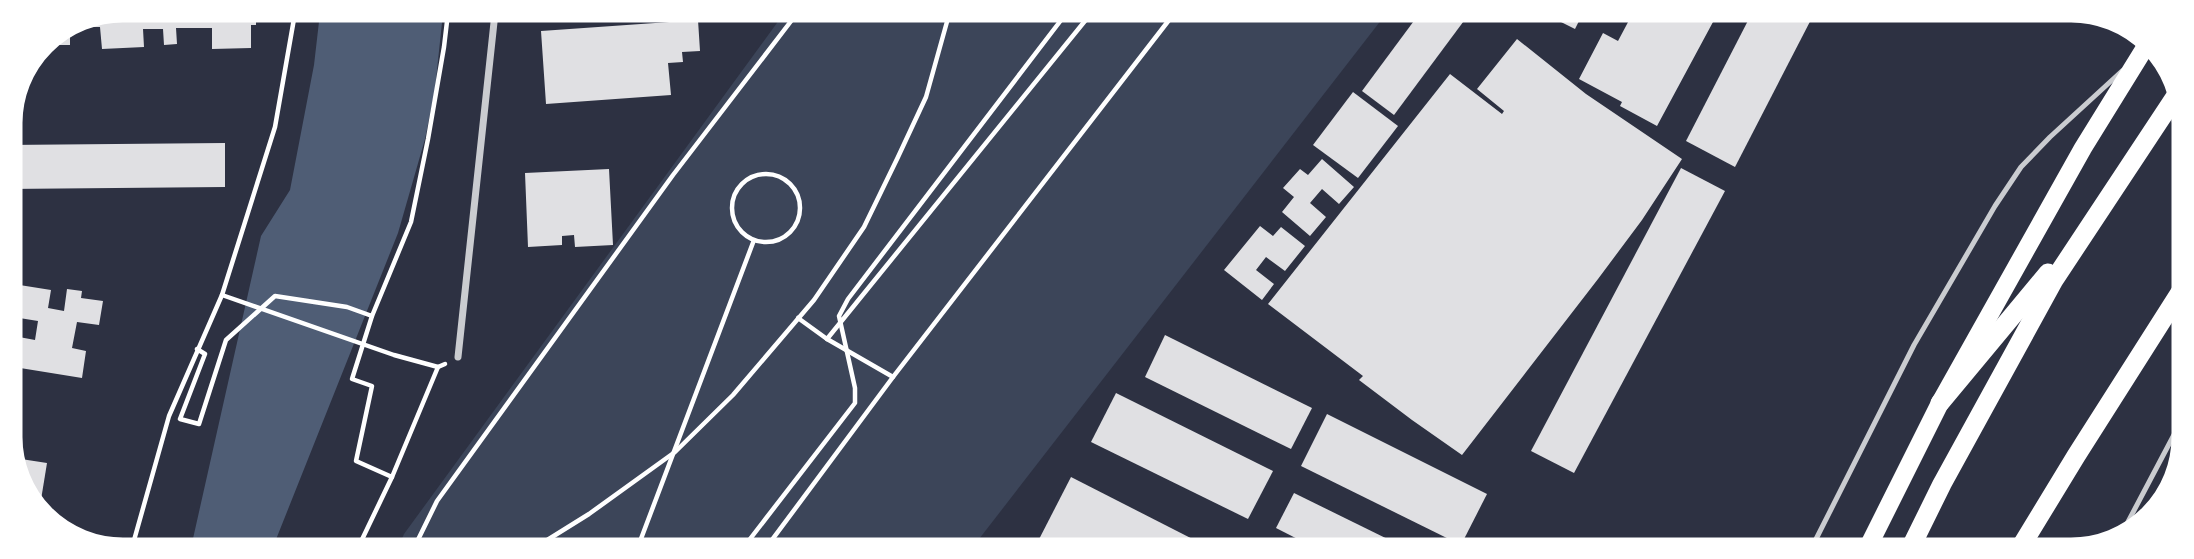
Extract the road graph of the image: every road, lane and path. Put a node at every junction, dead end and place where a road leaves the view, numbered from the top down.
1 (294, 18) edge
2 (447, 18) edge
3 (494, 18) edge
4 (793, 18) edge
5 (948, 18) edge
6 (1063, 18) edge
7 (1087, 18) edge
8 (1170, 18) edge
9 (2145, 47) edge
10 (2140, 55) junction
11 (2173, 99) edge
12 (2100, 210) junction
13 (754, 240) junction
14 (222, 295) junction
15 (2176, 299) edge
16 (372, 316) junction
17 (798, 318) junction
18 (827, 339) junction
19 (197, 349) junction
20 (458, 357) joint
21 (438, 368) junction
22 (893, 377) junction
23 (1940, 403) junction
24 (2176, 431) edge
25 (675, 452) junction
26 (391, 477) junction
27 (2126, 526) edge
28 (1816, 541) edge
29 (1871, 541) edge
30 (1915, 541) edge
31 (2025, 541) edge
32 (134, 542) edge
33 (361, 542) edge
34 (417, 542) edge
35 (544, 542) edge
36 (640, 542) edge
37 (748, 542) edge
38 (771, 542) edge

1 - 14 path
2 - 16 path
3 - 20 street
4 - 34 path
5 - 17 path
6 - 37 path
7 - 18 path
8 - 22 path
9 - 10 main road
10 - 23 main road
10 - 28 lane
11 - 12 highway
12 - 23 highway
12 - 30 highway
13 - 13 path
13 - 25 path
14 - 19 path
14 - 21 path
15 - 31 highway
16 - 19 path
16 - 26 path
17 - 18 path
17 - 25 path
18 - 22 path
19 - 32 path
20 - 21 path
21 - 26 path
22 - 38 path
23 - 29 main road
24 - 27 lane
25 - 35 path
25 - 36 path
26 - 33 path

